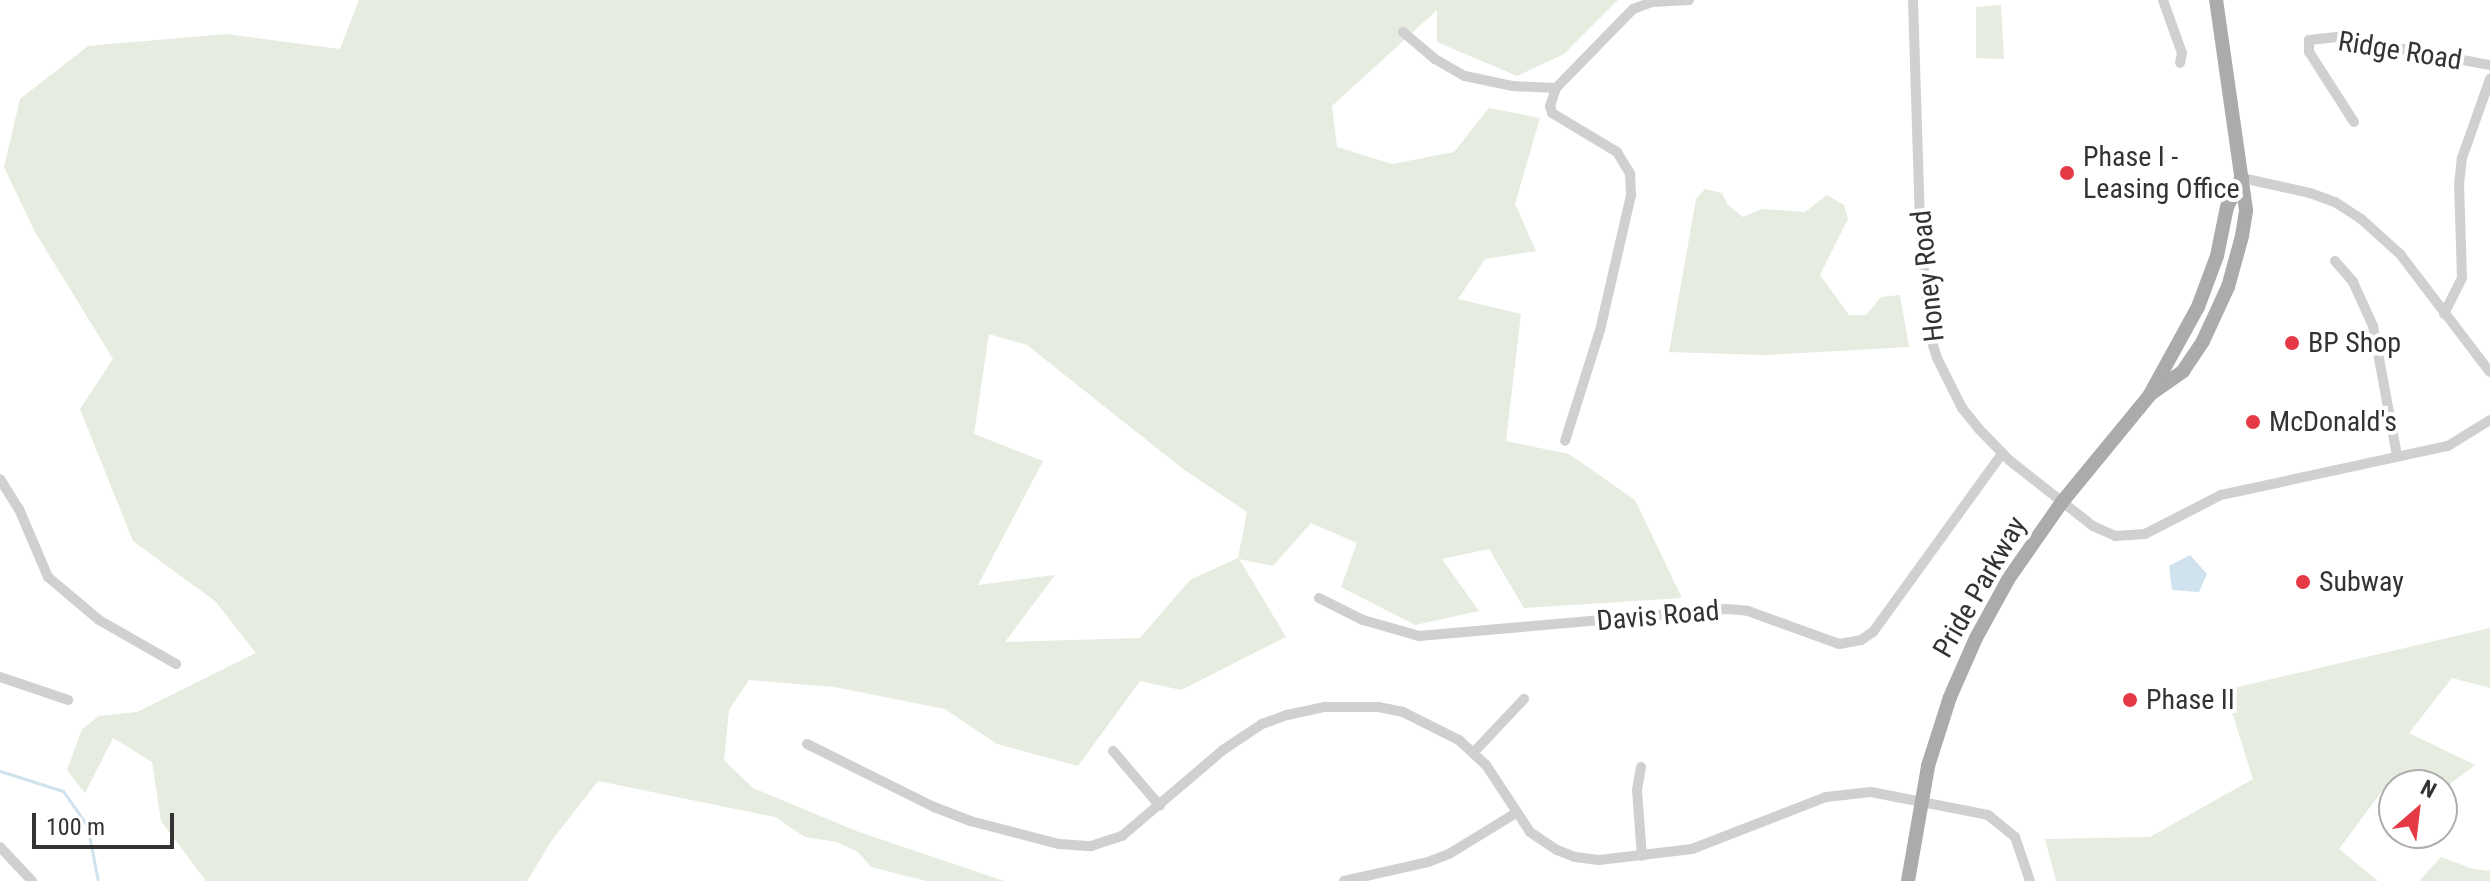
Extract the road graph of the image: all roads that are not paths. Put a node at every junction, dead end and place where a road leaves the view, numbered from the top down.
1 (1689, 0) edge
2 (1913, 0) edge
3 (2163, 0) edge
4 (2216, 0) edge
5 (1403, 32) dead end
6 (2180, 63) dead end
7 (2490, 65) edge
8 (2490, 79) edge
9 (1556, 88) junction
10 (2354, 122) dead end
11 (2242, 178) junction
12 (2335, 261) dead end
13 (2444, 314) junction
14 (2490, 372) edge
15 (2490, 420) edge
16 (1565, 441) dead end
17 (2002, 454) junction
18 (2397, 456) junction
19 (0, 479) edge
20 (2062, 502) junction
21 (1319, 598) dead end
22 (176, 664) dead end
23 (0, 677) edge
24 (1524, 699) dead end
25 (68, 700) dead end
26 (807, 744) dead end
27 (1113, 751) dead end
28 (1474, 752) junction
29 (1641, 767) dead end
30 (1919, 802) junction
31 (1160, 806) junction
32 (1516, 813) junction
33 (0, 847) edge
34 (1642, 856) junction
35 (32, 881) edge
36 (1344, 881) edge
37 (1908, 881) edge
38 (2030, 881) edge

1 - 9 street
2 - 17 street, Honey Road
3 - 6 street
4 - 11 main road
5 - 9 street
7 - 10 street, Ridge Road
8 - 13 street
9 - 16 street
11 - 13 street
11 - 20 main road, Pride Parkway
12 - 18 street
13 - 14 street
15 - 18 street, Honey Road
17 - 20 street, Honey Road
17 - 21 street, Davis Road
18 - 20 street, Honey Road
19 - 22 street
20 - 30 main road, Pride Parkway
23 - 25 street
24 - 28 street
26 - 31 street
27 - 31 street
28 - 31 street
28 - 32 street
29 - 34 street
30 - 34 street
30 - 37 main road, Pride Parkway
30 - 38 street
32 - 34 street
32 - 36 street
33 - 35 street

